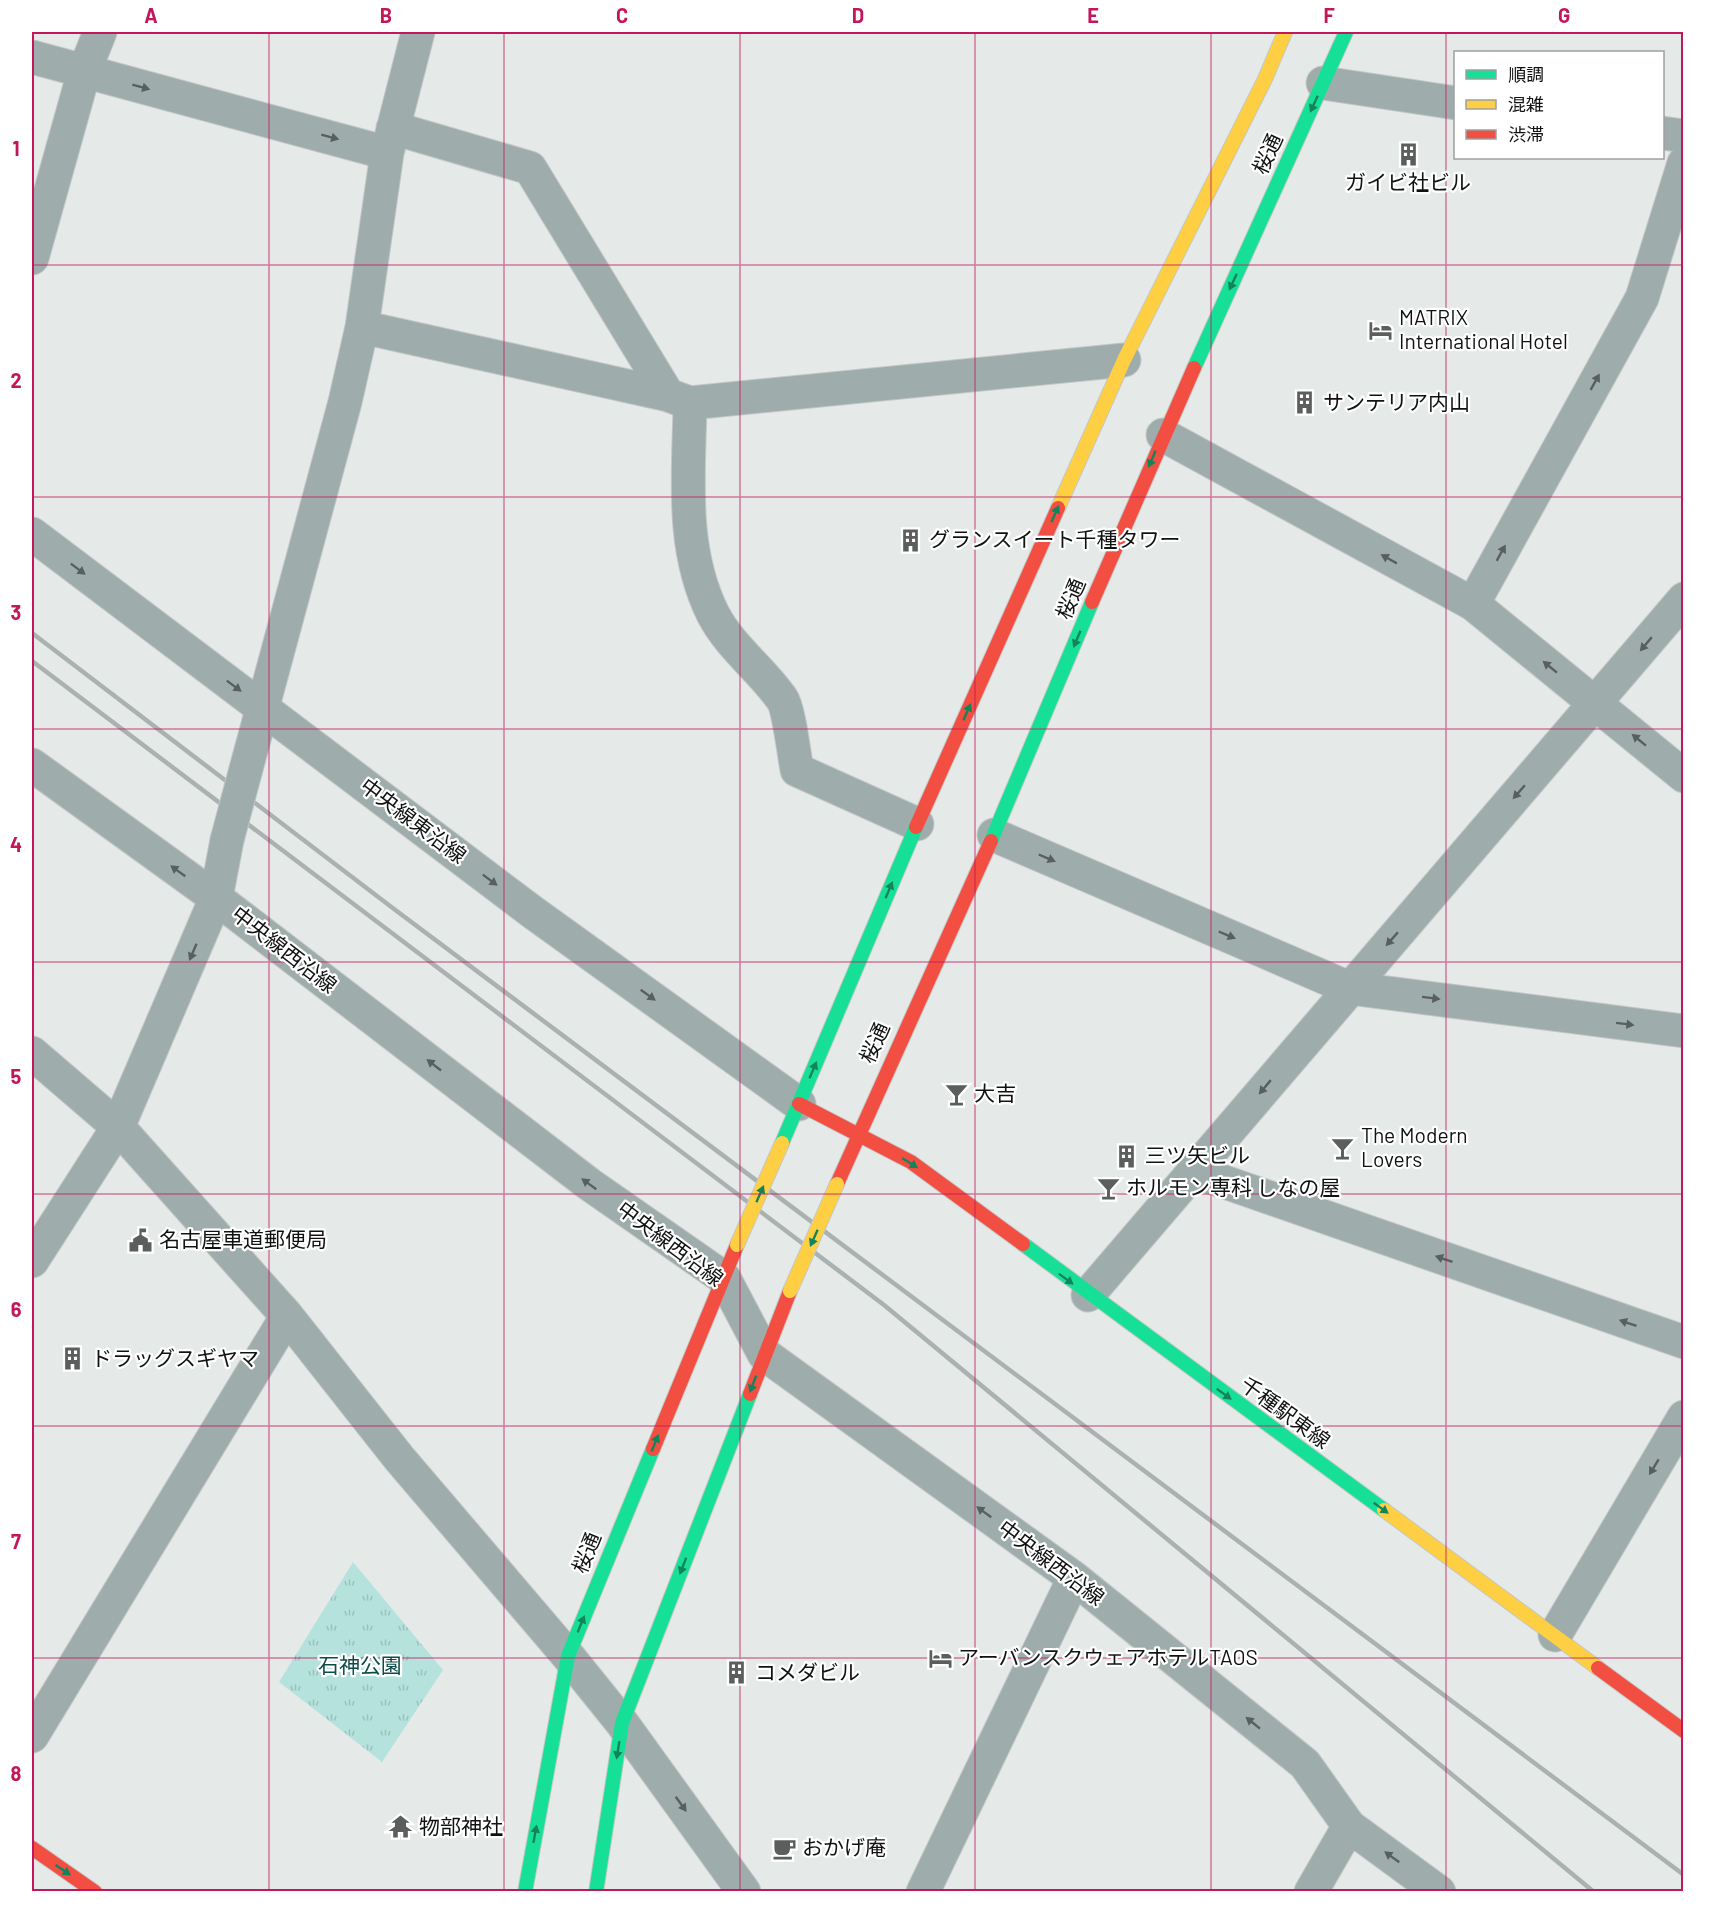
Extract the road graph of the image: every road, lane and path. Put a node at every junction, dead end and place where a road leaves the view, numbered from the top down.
1 (100, 32) edge
2 (417, 32) edge
3 (1285, 32) edge
4 (1346, 32) edge
5 (32, 57) edge
6 (84, 72) junction
7 (1323, 83) junction
8 (1454, 103) edge
9 (1664, 133) edge
10 (1683, 136) edge
11 (390, 140) junction
12 (1683, 163) edge
13 (32, 258) edge
14 (362, 327) junction
15 (1124, 360) junction
16 (679, 399) junction
17 (1163, 435) junction
18 (32, 534) edge
19 (1683, 599) edge
20 (1473, 604) junction
21 (1595, 704) junction
22 (264, 708) junction
23 (32, 765) edge
24 (1683, 776) edge
25 (917, 824) junction
26 (994, 835) junction
27 (216, 898) junction
28 (1350, 988) junction
29 (1683, 1031) edge
30 (32, 1053) edge
31 (799, 1104) junction
32 (118, 1127) junction
33 (858, 1135) junction
34 (1193, 1171) junction
35 (32, 1261) edge
36 (724, 1278) junction
37 (1088, 1295) junction
38 (287, 1316) junction
39 (1683, 1342) edge
40 (764, 1354) junction
41 (1683, 1417) edge
42 (1074, 1578) junction
43 (1555, 1635) junction
44 (568, 1656) junction
45 (622, 1723) junction
46 (1683, 1731) edge
47 (32, 1736) edge
48 (1349, 1826) junction
49 (32, 1848) edge
50 (95, 1892) edge
51 (525, 1892) edge
52 (596, 1892) edge
53 (744, 1892) edge
54 (923, 1892) edge
55 (1311, 1892) edge
56 (1439, 1892) edge

1 - 6 street
2 - 11 street
3 - 15 street, 桜通
4 - 7 street, 桜通
5 - 6 street
6 -> 11 street
6 - 13 street
7 - 8 street
7 -> 17 street, 桜通
9 - 10 street
11 - 14 street
11 - 16 street
20 -> 12 street
14 - 16 street
14 - 22 street
15 - 16 street
25 -> 15 street, 桜通
16 - 25 street
20 -> 17 street
17 -> 26 street, 桜通
18 -> 22 street, 中央線東沿線
19 -> 21 street
21 -> 20 street
24 -> 21 street
21 -> 28 street
22 - 27 street, bridge
22 -> 31 street, 中央線東沿線
27 -> 23 street, 中央線西沿線
31 -> 25 street, 桜通
26 -> 28 street
26 - 33 street, 桜通
27 -> 32 street
36 -> 27 street, 中央線西沿線
28 -> 29 street
28 -> 34 street
30 - 32 street
31 - 33 street, 千種駅東線
36 -> 31 street, 桜通, bridge
32 - 35 street
32 - 38 street
33 -> 37 street, 千種駅東線
33 -> 40 street, 桜通, bridge
34 - 37 street
39 -> 34 street
36 - 40 street, 中央線西沿線
44 -> 36 street, 桜通
37 -> 43 street, 千種駅東線
38 - 44 street
38 - 47 street
42 -> 40 street, 中央線西沿線
40 -> 45 street
41 -> 43 street
48 -> 42 street, 中央線西沿線
42 - 54 street
43 - 46 street, 千種駅東線
44 - 45 street
51 -> 44 street, 桜通
45 -> 52 street
45 -> 53 street
48 - 55 street
56 -> 48 street, 中央線西沿線
49 -> 50 street

